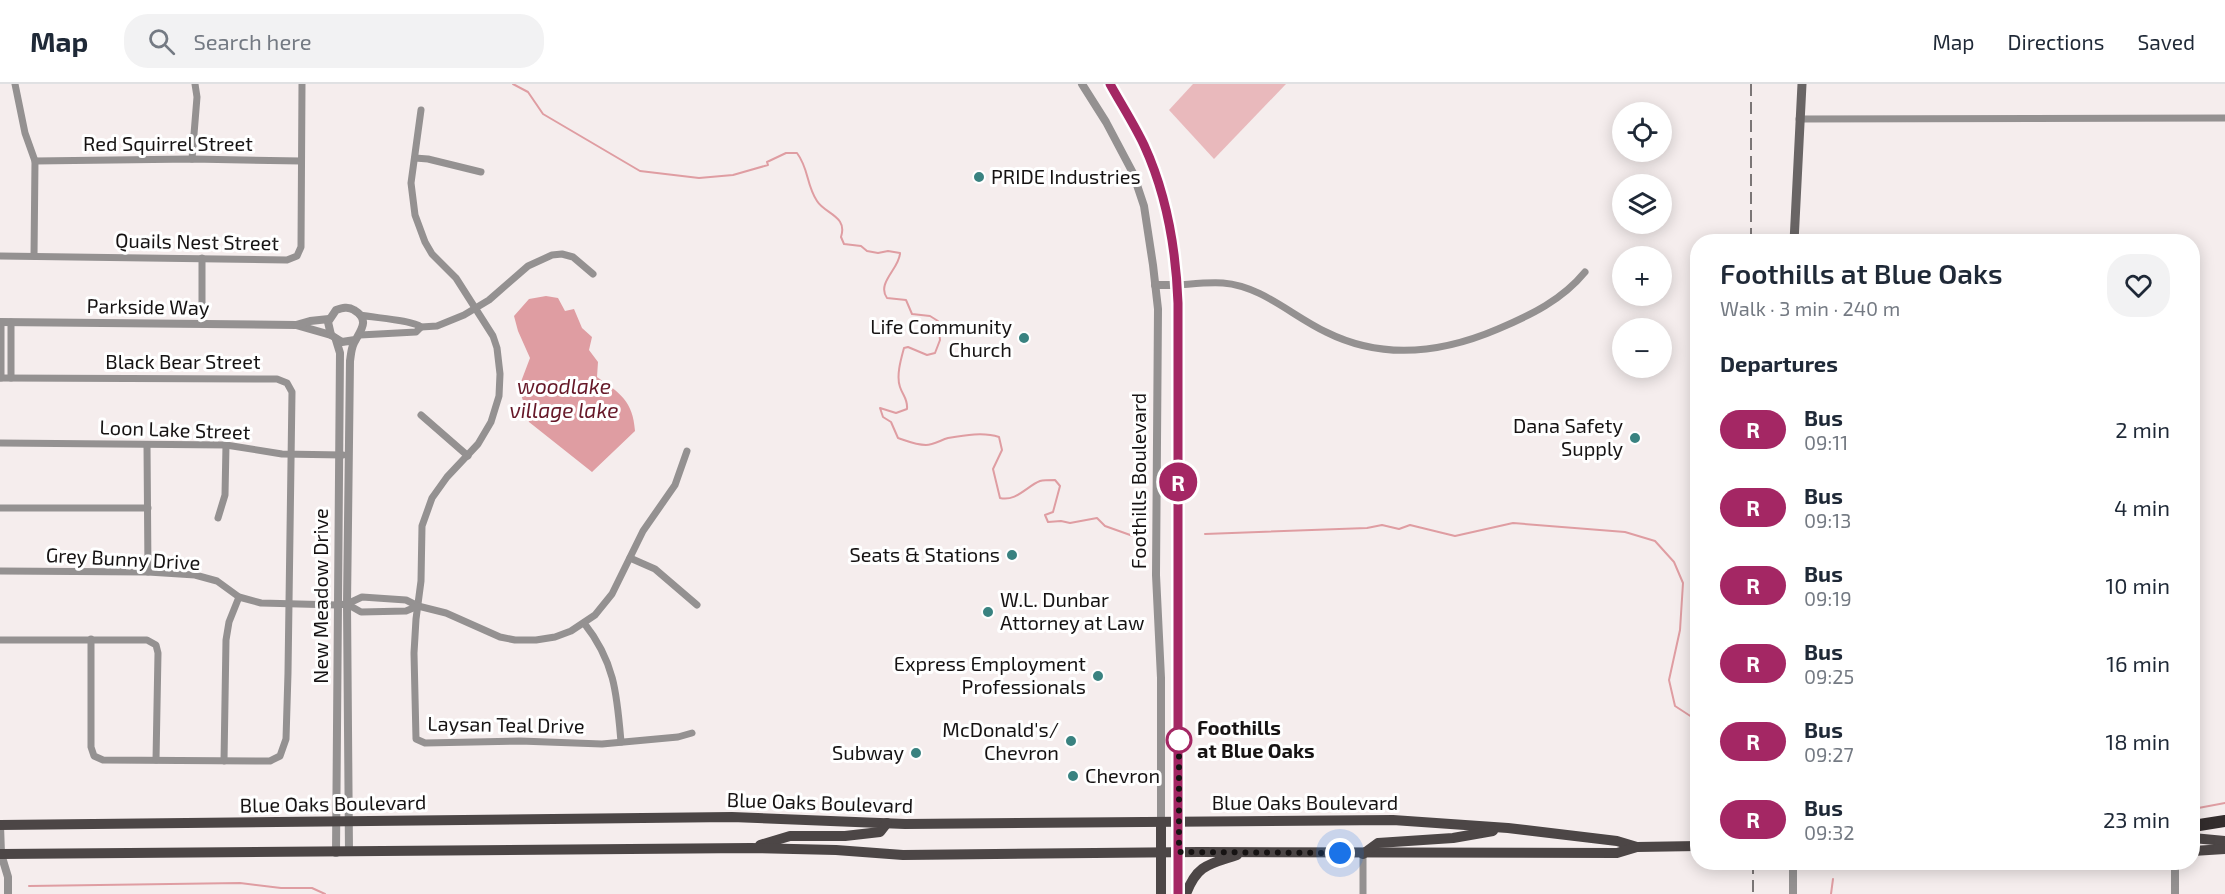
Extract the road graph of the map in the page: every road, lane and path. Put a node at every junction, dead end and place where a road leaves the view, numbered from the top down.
1 (15, 84) edge
2 (195, 84) edge
3 (302, 84) edge
4 (1082, 84) edge
5 (1110, 84) edge
6 (1802, 84) edge
7 (421, 110) dead end
8 (2225, 118) edge
9 (1799, 119) junction
10 (415, 158) junction
11 (192, 159) junction
12 (36, 161) junction
13 (301, 161) junction
14 (481, 172) dead end
15 (1794, 234) edge
16 (0, 256) edge
17 (34, 256) junction
18 (202, 258) junction
19 (1585, 272) dead end
20 (592, 274) dead end
21 (1155, 285) junction
22 (1177, 285) junction
23 (477, 308) junction
24 (360, 315) junction
25 (329, 319) junction
26 (4, 322) edge
27 (399, 322) junction
28 (202, 324) junction
29 (296, 325) junction
30 (421, 327) junction
31 (399, 332) junction
32 (333, 337) junction
33 (358, 337) junction
34 (1, 378) edge
35 (11, 378) junction
36 (421, 414) dead end
37 (0, 443) edge
38 (147, 445) junction
39 (226, 445) junction
40 (687, 451) dead end
41 (291, 454) junction
42 (344, 455) junction
43 (468, 456) junction
44 (0, 508) edge
45 (148, 508) junction
46 (218, 518) dead end
47 (630, 558) junction
48 (0, 572) edge
49 (148, 572) junction
50 (239, 597) junction
51 (387, 598) junction
52 (288, 604) junction
53 (342, 604) junction
54 (697, 605) dead end
55 (418, 606) junction
56 (387, 611) junction
57 (584, 623) junction
58 (91, 639) junction
59 (0, 640) edge
60 (692, 733) dead end
61 (621, 742) junction
62 (156, 760) junction
63 (224, 761) junction
64 (350, 821) junction
65 (1179, 821) junction
66 (2225, 821) edge
67 (336, 822) junction
68 (1161, 822) junction
69 (887, 824) junction
70 (0, 825) edge
71 (2200, 825) edge
72 (1508, 828) junction
73 (2200, 839) edge
74 (2209, 840) junction
75 (2225, 841) edge
76 (2200, 842) edge
77 (1690, 846) edge
78 (1637, 847) junction
79 (751, 848) junction
80 (2225, 849) edge
81 (2200, 851) edge
82 (349, 852) junction
83 (1161, 852) junction
84 (1179, 852) junction
85 (1247, 852) junction
86 (336, 853) junction
87 (1363, 854) junction
88 (0, 855) edge
89 (1793, 870) edge
90 (2175, 870) edge
91 (8, 894) edge
92 (1161, 894) edge
93 (1178, 894) edge
94 (1186, 894) edge
95 (1363, 894) edge
96 (1793, 894) edge
97 (2175, 894) edge

1 - 12 street
2 - 11 street
3 - 13 street
4 - 21 street, Foothills Boulevard
5 - 22 street, Foothills Boulevard
6 - 9 main road
7 - 10 street
8 - 9 street
9 - 15 main road
10 - 14 street
10 - 23 street
11 - 12 street, Red Squirrel Street
11 - 13 street, Red Squirrel Street
12 - 17 street
13 - 18 street, Quails Nest Street
16 - 17 street, Quails Nest Street
17 - 18 street, Quails Nest Street
18 - 28 street
19 - 22 street
20 - 23 street
21 - 22 street
21 - 68 street, Foothills Boulevard
22 - 65 street, Foothills Boulevard
23 - 30 street
23 - 43 street
24 - 25 street
24 - 27 street
24 - 33 street
25 - 29 street, Parkside Way
25 - 32 street
26 - 28 street, Parkside Way
26 - 34 street
26 - 35 street
27 - 30 street
27 - 31 street
28 - 29 street, Parkside Way
29 - 32 street, Parkside Way
30 - 31 street
31 - 33 street
32 - 33 street
32 - 42 street, New Meadow Drive
33 - 42 street, New Meadow Drive
34 - 35 street, Black Bear Street
35 - 41 street, Black Bear Street
36 - 43 street
37 - 38 street, Loon Lake Street
38 - 39 street, Loon Lake Street
38 - 45 street
39 - 41 street, Loon Lake Street
39 - 46 street
40 - 47 street
41 - 42 street, Loon Lake Street
41 - 52 street, Black Bear Street
42 - 53 street, New Meadow Drive
43 - 55 street
44 - 45 street
45 - 49 street
47 - 54 street
47 - 57 street
48 - 49 street, Grey Bunny Drive
49 - 50 street, Grey Bunny Drive
50 - 52 street, Grey Bunny Drive
50 - 63 street
51 - 53 street
51 - 55 street
51 - 56 street
52 - 53 street, Grey Bunny Drive
52 - 63 street, Black Bear Street
53 - 56 street
53 - 64 street, New Meadow Drive
53 - 67 street, New Meadow Drive
55 - 56 street
55 - 57 street
55 - 61 street, Laysan Teal Drive
57 - 61 street
58 - 59 street
58 - 62 street
58 - 62 street
60 - 61 street
62 - 63 street
64 - 67 main road, Blue Oaks Boulevard
64 - 69 main road, Blue Oaks Boulevard
64 - 82 street, New Meadow Drive
65 - 68 main road, Blue Oaks Boulevard
65 - 72 main road, Blue Oaks Boulevard
65 - 84 main road, Foothills Boulevard
66 - 71 highway
67 - 70 main road, Blue Oaks Boulevard
67 - 86 street, New Meadow Drive
68 - 69 main road, Blue Oaks Boulevard
68 - 83 main road, Foothills Boulevard
69 - 79 main road
70 - 88 street
72 - 78 main road, Blue Oaks Boulevard
72 - 87 main road
73 - 74 main road
74 - 75 main road
74 - 76 main road
77 - 78 main road, Blue Oaks Boulevard
78 - 87 main road, Blue Oaks Boulevard
79 - 82 main road, Blue Oaks Boulevard
79 - 83 main road, Blue Oaks Boulevard
80 - 81 main road
82 - 86 main road, Blue Oaks Boulevard
83 - 84 main road, Blue Oaks Boulevard
83 - 92 main road, Foothills Boulevard
84 - 85 main road, Blue Oaks Boulevard
84 - 93 main road, Foothills Boulevard
85 - 87 main road, Blue Oaks Boulevard
85 - 94 main road
86 - 88 main road, Blue Oaks Boulevard
87 - 95 street
88 - 91 street
89 - 96 street
90 - 97 street

